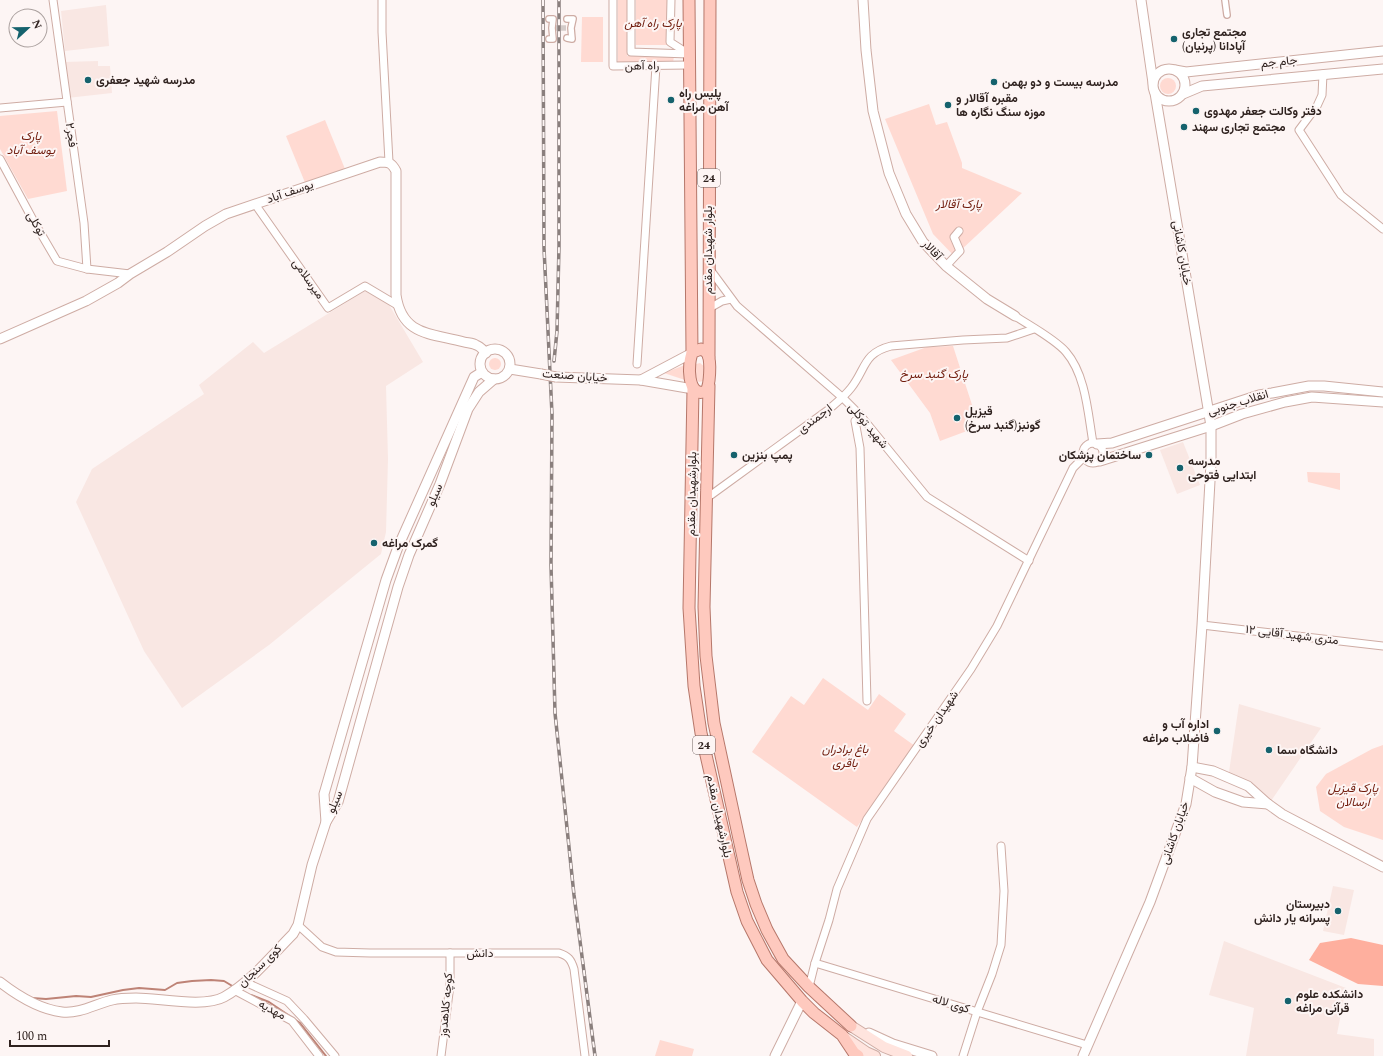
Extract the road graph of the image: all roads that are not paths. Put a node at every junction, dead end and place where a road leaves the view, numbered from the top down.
1 (53, 0) edge
2 (382, 0) edge
3 (613, 0) edge
4 (631, 0) edge
5 (671, 0) edge
6 (689, 0) edge
7 (710, 0) edge
8 (863, 0) edge
9 (1141, 0) edge
10 (1225, 0) edge
11 (1227, 15) dead end
12 (549, 19) dead end
13 (567, 19) dead end
14 (567, 38) dead end
15 (549, 39) dead end
16 (1383, 51) edge
17 (689, 54) junction
18 (1322, 58) junction
19 (656, 66) junction
20 (689, 66) junction
21 (1383, 69) edge
22 (1175, 70) junction
23 (1323, 74) junction
24 (1153, 83) junction
25 (1155, 93) junction
26 (1183, 94) junction
27 (67, 102) junction
28 (0, 108) edge
29 (0, 159) edge
30 (389, 162) junction
31 (255, 204) junction
32 (1383, 229) edge
33 (959, 231) dead end
34 (946, 266) junction
35 (708, 267) junction
36 (87, 269) junction
37 (130, 274) junction
38 (730, 299) junction
39 (397, 305) junction
40 (708, 308) junction
41 (1015, 316) joint
42 (1034, 329) junction
43 (0, 339) edge
44 (486, 353) junction
45 (692, 353) junction
46 (709, 357) junction
47 (637, 364) dead end
48 (510, 369) junction
49 (482, 372) junction
50 (494, 379) junction
51 (641, 380) junction
52 (709, 386) junction
53 (693, 388) junction
54 (1383, 392) edge
55 (1259, 395) junction
56 (843, 398) junction
57 (1383, 402) edge
58 (1262, 408) junction
59 (1208, 412) junction
60 (855, 420) dead end
61 (1211, 426) junction
62 (455, 431) junction
63 (1095, 443) junction
64 (1084, 457) junction
65 (1100, 461) junction
66 (707, 494) junction
67 (398, 547) junction
68 (409, 555) junction
69 (1029, 561) junction
70 (1202, 625) junction
71 (1383, 646) edge
72 (867, 701) dead end
73 (1192, 767) junction
74 (1190, 778) junction
75 (1268, 804) junction
76 (326, 822) junction
77 (1001, 846) dead end
78 (1383, 867) edge
79 (298, 925) junction
80 (450, 953) junction
81 (815, 963) junction
82 (0, 982) edge
83 (238, 987) junction
84 (809, 987) junction
85 (802, 1001) junction
86 (977, 1012) junction
87 (851, 1026) junction
88 (1087, 1045) junction
89 (866, 1054) edge
90 (319, 1056) edge
91 (335, 1056) edge
92 (441, 1056) edge
93 (585, 1056) edge
94 (776, 1056) edge
95 (907, 1056) edge
96 (932, 1056) edge
97 (963, 1056) edge
98 (1083, 1056) edge

1 - 27 street, فجر۲
2 - 30 street
3 - 19 street, راه آهن
4 - 17 street, راه آهن
5 - 17 street
6 - 17 main road, بلوار شهیدان مقدم / 24
7 - 35 main road, بلوار شهیدان مقدم / 24
8 - 34 street, آقالار
9 - 24 street
10 - 11 street
12 - 15 street
13 - 14 street
16 - 18 street, جام جم
17 - 20 main road, بلوار شهیدان مقدم / 24
18 - 22 street, جام جم
18 - 23 street
19 - 20 street, راه آهن
19 - 47 street
20 - 45 main road, بلوار شهیدان مقدم / 24
21 - 23 street, جام جم
22 - 24 street
22 - 26 street
23 - 26 street, جام جم
23 - 32 street
24 - 25 street
25 - 26 street
25 - 59 street, خیابان کاشانی
27 - 28 street
27 - 36 street, فجر۲
29 - 36 street, توکلی
30 - 31 street, یوسف آباد
30 - 39 street
31 - 37 street, یوسف آباد
31 - 39 street, میرسلامی
33 - 34 street
34 - 41 street, آقالار
35 - 38 street, شهید توکلی
35 - 40 main road, بلوار شهیدان مقدم / 24
36 - 37 street, توکلی
37 - 43 street, یوسف آباد
38 - 40 street
38 - 56 street, شهید توکلی
39 - 44 street
40 - 46 main road, بلوار شهیدان مقدم / 24
41 - 42 street, آقالار
42 - 56 street, ارجمندی
42 - 63 street, آقالار
44 - 48 street
44 - 49 street
45 - 46 main road
45 - 51 street, خیابان صنعت
45 - 53 main road, 24
46 - 52 main road, 24
48 - 50 street
48 - 51 street, خیابان صنعت, bridge
49 - 50 street
49 - 62 street, سیلو
50 - 62 street, سیلو
51 - 53 street, خیابان صنعت
52 - 53 main road
52 - 66 main road, بلوارشهیدان مقدم / 24
53 - 85 main road, بلوارشهیدان مقدم / 24
54 - 55 street, انقلاب جنوبی
55 - 58 street
55 - 59 street, انقلاب جنوبی
56 - 66 street, ارجمندی
56 - 69 street, شهید توکلی
57 - 58 street, انقلاب جنوبی
58 - 61 street, انقلاب جنوبی
59 - 61 street, خیابان کاشانی
59 - 63 street, انقلاب جنوبی
60 - 72 street
61 - 65 street, انقلاب جنوبی
61 - 70 street, خیابان کاشانی
62 - 67 street, سیلو
62 - 68 street, سیلو
63 - 64 street
63 - 65 street
64 - 65 street
64 - 69 street, شهیدان خیری
66 - 84 main road, بلوارشهیدان مقدم / 24
67 - 68 street
67 - 76 street, سیلو
68 - 76 street, سیلو
69 - 81 street, شهیدان خیری
70 - 71 street, ۱۲ متری شهید آقایی
70 - 73 street, خیابان کاشانی
73 - 74 street, خیابان کاشانی
73 - 75 street
74 - 75 street
74 - 88 street, خیابان کاشانی
75 - 78 street
76 - 79 street, کوی سنجان
77 - 86 street
79 - 80 street, دانش
79 - 83 street, کوی سنجان
80 - 92 street, کوچه کلاهدوز
80 - 93 street, دانش
81 - 84 street, شهیدان خیری
81 - 86 street, کوی لاله
82 - 83 street, کوی سنجان
83 - 90 street, مهدیه
83 - 91 street
84 - 87 main road, بلوارشهیدان مقدم / 24
85 - 89 main road, بلوارشهیدان مقدم / 24
85 - 94 street
86 - 88 street, کوی لاله
86 - 97 street
87 - 95 main road
87 - 96 street, 24
88 - 98 street, خیابان کاشانی

